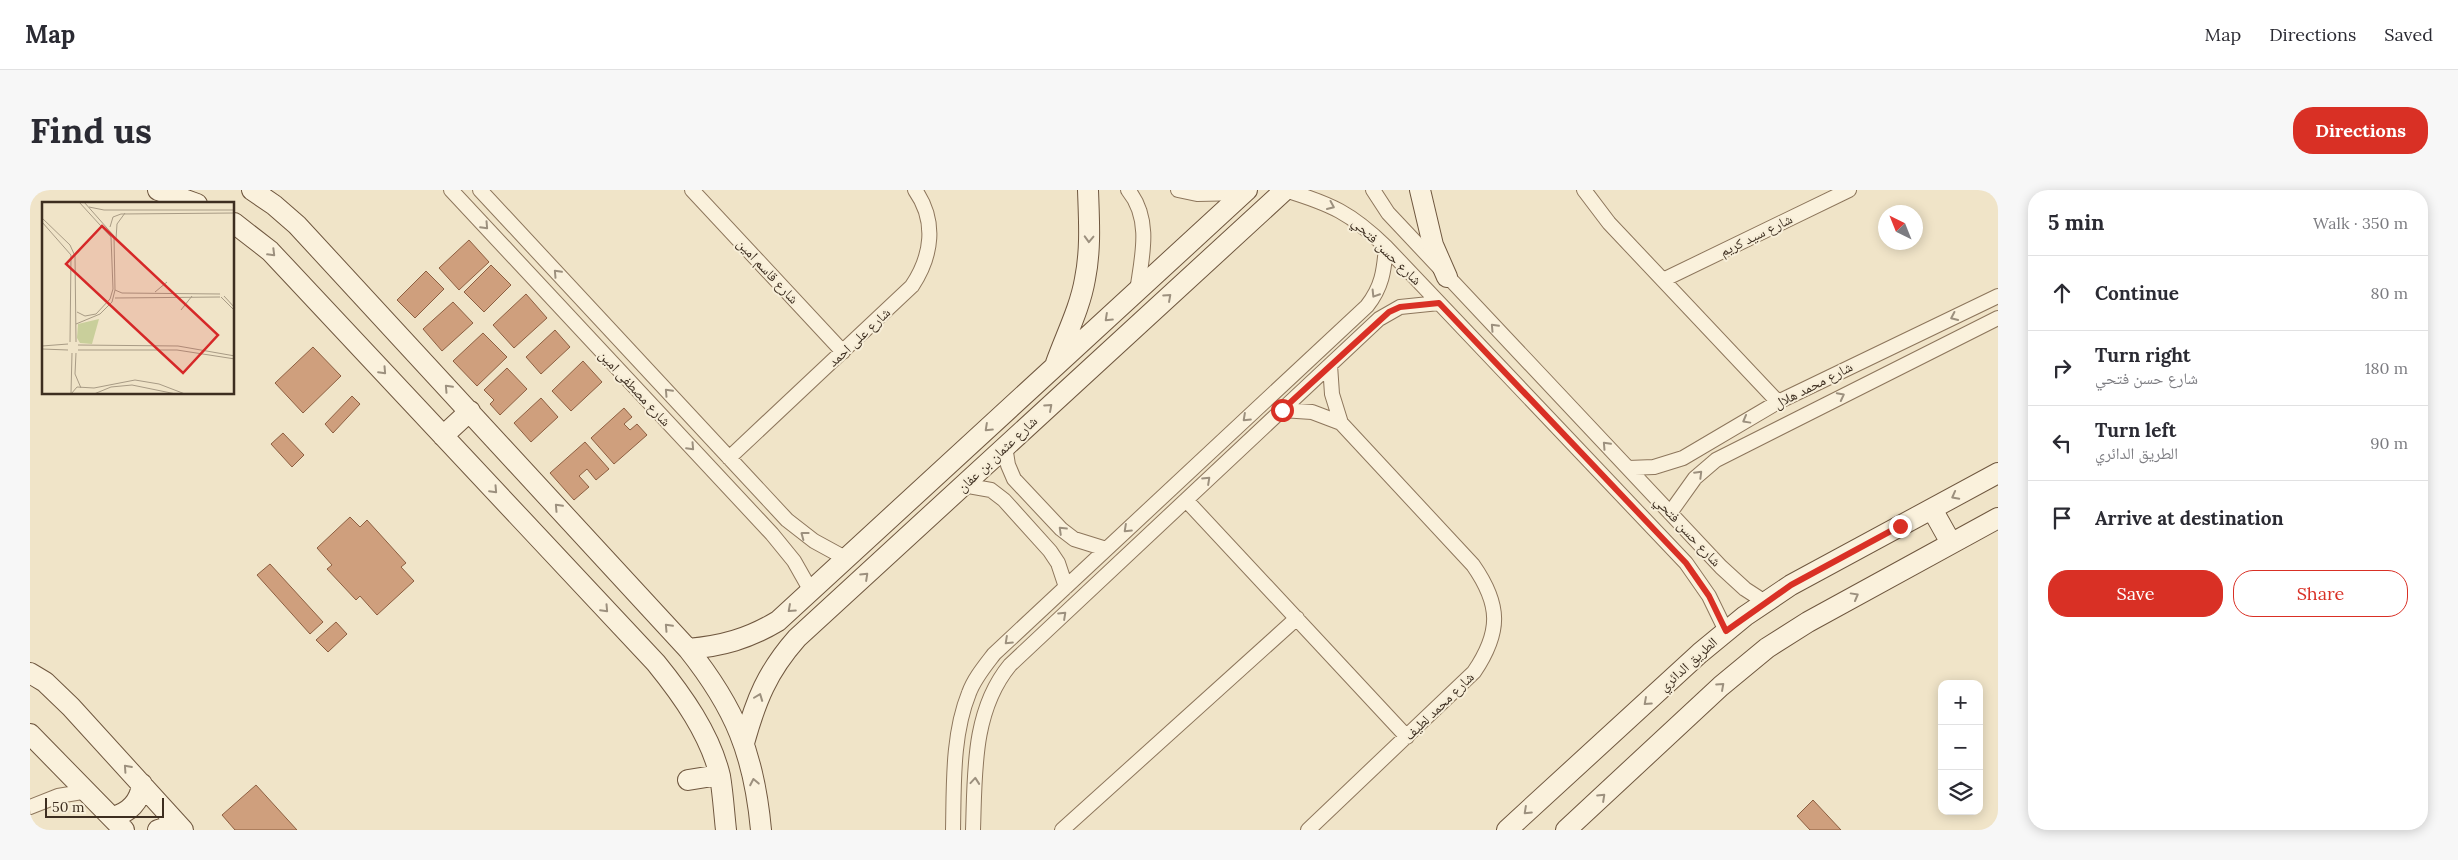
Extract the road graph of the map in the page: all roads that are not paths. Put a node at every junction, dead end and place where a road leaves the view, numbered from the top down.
1 (158, 190) edge
2 (252, 190) edge
3 (452, 190) edge
4 (480, 190) edge
5 (692, 190) edge
6 (915, 190) edge
7 (1088, 190) edge
8 (1128, 190) edge
9 (1178, 190) edge
10 (1285, 190) edge
11 (1373, 190) edge
12 (1420, 190) edge
13 (1584, 190) edge
14 (1849, 190) edge
15 (1245, 191) edge
16 (271, 197) edge
17 (191, 202) edge
18 (235, 224) edge
19 (1208, 225) junction
20 (1226, 244) junction
21 (1386, 247) junction
22 (1448, 277) junction
23 (1663, 280) junction
24 (1138, 291) junction
25 (1998, 296) edge
26 (1439, 303) junction
27 (1998, 318) edge
28 (843, 352) junction
29 (1330, 364) junction
30 (1054, 368) junction
31 (1778, 402) junction
32 (1282, 410) junction
33 (470, 411) junction
34 (1341, 423) junction
35 (443, 436) junction
36 (1005, 446) junction
37 (729, 458) junction
38 (1628, 468) junction
39 (1998, 473) edge
40 (963, 485) junction
41 (1186, 500) junction
42 (1932, 509) junction
43 (1670, 513) junction
44 (1998, 518) edge
45 (1951, 543) junction
46 (1106, 549) junction
47 (846, 559) junction
48 (1066, 587) junction
49 (812, 591) junction
50 (1764, 602) junction
51 (1297, 618) junction
52 (1726, 631) junction
53 (688, 648) junction
54 (30, 673) edge
55 (979, 673) junction
56 (995, 685) junction
57 (30, 734) edge
58 (1407, 737) junction
59 (744, 743) junction
60 (719, 776) junction
61 (688, 780) dead end
62 (142, 784) junction
63 (88, 791) junction
64 (30, 807) edge
65 (118, 823) edge
66 (181, 829) edge
67 (158, 830) edge
68 (726, 830) edge
69 (761, 830) edge
70 (953, 830) edge
71 (973, 830) edge
72 (1062, 830) edge
73 (1308, 830) edge
74 (1507, 830) edge
75 (1566, 830) edge

1 - 17 street
2 - 16 street
3 -> 49 street, شارع مصطفى امين
37 -> 4 street, شارع مصطفى امين
5 - 28 street, شارع قاسم امين
6 - 28 street, شارع على احمد
7 -> 30 street
8 - 24 street
9 - 15 street
10 - 20 street, شارع عثمان بن عفان
10 -> 21 street, شارع حسن فتحي
11 - 22 street, شارع حسن فتحي
12 - 22 street
13 - 23 street
14 - 23 street, شارع سيد كريم
15 - 19 street, شارع عثمان بن عفان
33 -> 16 street
18 -> 35 street
19 - 20 street
19 - 24 street, شارع عثمان بن عفان
36 -> 20 street, شارع عثمان بن عفان
21 - 26 street, شارع حسن فتحي
21 -> 46 street
38 -> 22 street, شارع حسن فتحي
23 - 31 street
24 -> 30 street, شارع عثمان بن عفان
25 -> 31 street, شارع محمد هلال
26 - 29 street
26 - 52 street, شارع حسن فتحي
43 -> 27 street, شارع محمد هلال
28 - 37 street, شارع على احمد
29 - 32 street
29 - 34 street, شارع محمد لطيف
30 -> 47 street, شارع عثمان بن عفان
31 -> 38 street, شارع محمد هلال
32 - 34 street, شارع محمد لطيف
41 -> 32 street
33 - 35 street
53 -> 33 street
34 - 58 street, شارع محمد لطيف
35 -> 60 street
36 - 40 street, شارع عثمان بن عفان
46 -> 36 street
47 -> 37 street, شارع مصطفى امين
38 - 43 street, شارع حسن فتحي
39 -> 42 street, الطريق الدائري
40 - 48 street
59 -> 40 street, شارع عثمان بن عفان
41 - 51 street
56 -> 41 street
42 - 45 street
42 - 50 street, الطريق الدائري
43 - 50 street, شارع حسن فتحي
44 - 45 street
75 -> 45 street
46 - 48 street
47 - 49 street, شارع عثمان بن عفان
48 -> 55 street
49 -> 53 street, شارع عثمان بن عفان
50 - 52 street, الطريق الدائري
51 - 58 street
51 - 72 street
52 -> 74 street, الطريق الدائري
53 - 59 street
62 -> 54 street
55 - 56 street
55 - 70 street
71 -> 56 street
57 - 63 street
58 - 73 street, شارع محمد لطيف
69 -> 59 street
60 - 61 street
60 - 68 street
62 - 65 street
62 - 66 street
63 - 64 street
63 - 65 street
66 - 67 street

